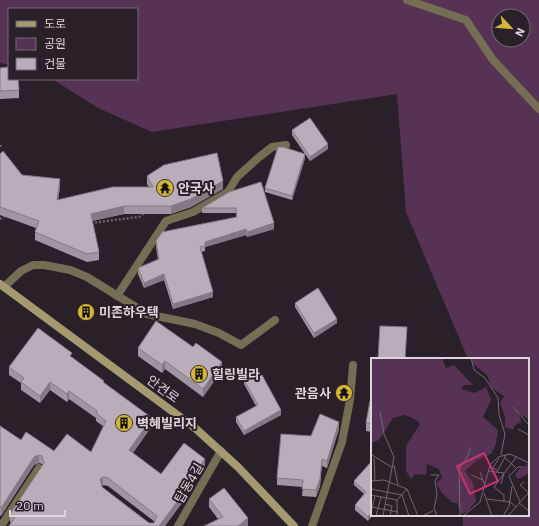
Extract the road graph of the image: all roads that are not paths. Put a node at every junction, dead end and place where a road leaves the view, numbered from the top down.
1 (407, 0) edge
2 (539, 109) edge
3 (286, 145) dead end
4 (2, 286) edge
5 (117, 296) junction
6 (274, 320) dead end
7 (354, 365) dead end
8 (221, 451) junction
9 (39, 468) edge
10 (1, 526) edge
11 (178, 526) edge
12 (294, 526) edge
13 (312, 526) edge

1 - 2 street
3 - 5 street
4 - 5 street, 안견로
4 - 8 street, 안견로
5 - 6 street, 안견로
7 - 13 street
8 - 11 street, 탑동4길
8 - 12 street, 안견로
9 - 10 street

